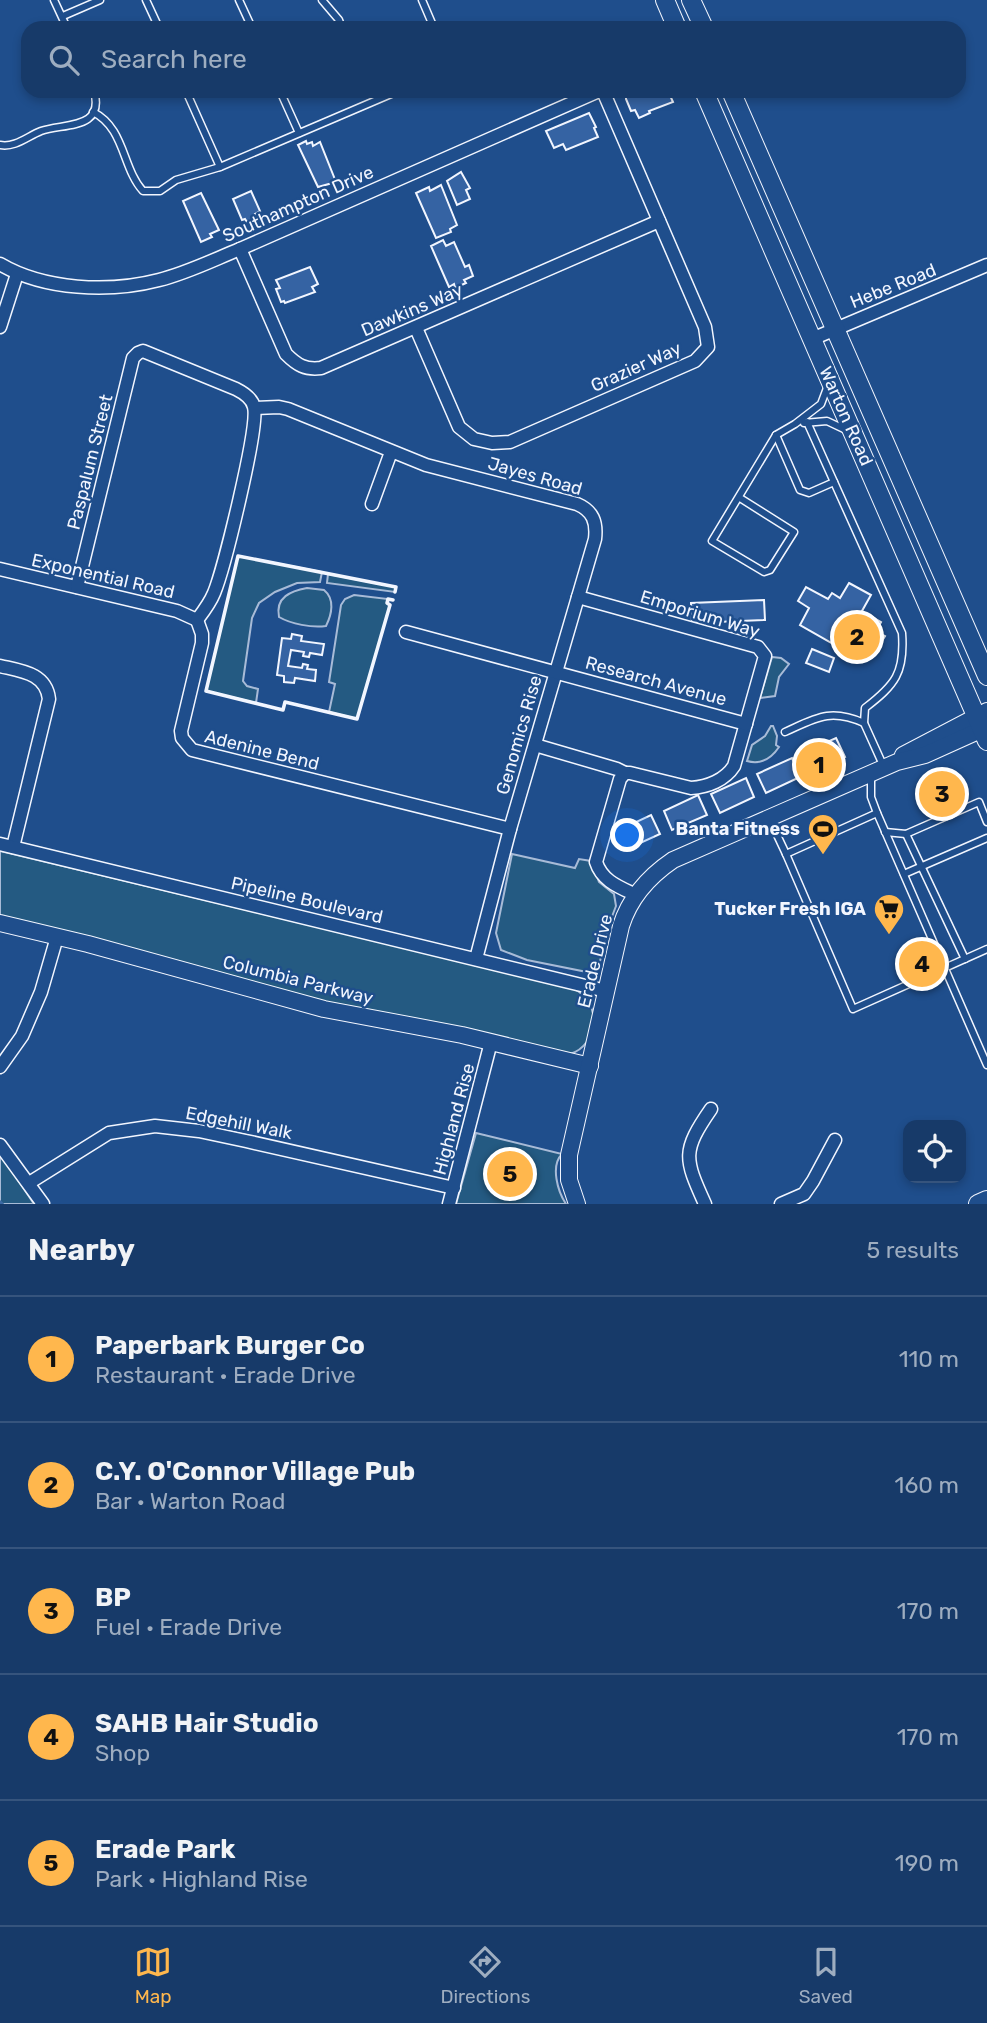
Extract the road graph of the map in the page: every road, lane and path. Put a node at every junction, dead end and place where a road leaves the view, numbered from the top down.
1 (54, 0) edge
2 (100, 0) edge
3 (146, 0) edge
4 (239, 0) edge
5 (322, 0) edge
6 (422, 0) edge
7 (665, 0) edge
8 (691, 0) edge
9 (63, 16) junction
10 (65, 21) edge
11 (156, 21) edge
12 (249, 21) edge
13 (339, 21) edge
14 (431, 21) edge
15 (674, 21) edge
16 (701, 21) edge
17 (95, 98) edge
18 (189, 98) edge
19 (283, 98) edge
20 (372, 98) edge
21 (381, 98) edge
22 (585, 98) edge
23 (604, 98) edge
24 (707, 98) edge
25 (734, 98) edge
26 (374, 101) junction
27 (93, 112) junction
28 (299, 133) junction
29 (0, 145) edge
30 (220, 167) junction
31 (659, 221) junction
32 (240, 249) junction
33 (0, 264) edge
34 (987, 265) edge
35 (17, 274) junction
36 (0, 327) edge
37 (416, 328) junction
38 (836, 328) junction
39 (812, 339) junction
40 (828, 375) junction
41 (255, 408) junction
42 (807, 422) junction
43 (795, 424) junction
44 (776, 435) junction
45 (855, 435) junction
46 (391, 452) junction
47 (834, 482) junction
48 (740, 498) junction
49 (372, 504) dead end
50 (0, 569) edge
51 (77, 587) junction
52 (578, 597) junction
53 (197, 620) junction
54 (406, 632) dead end
55 (0, 666) edge
56 (556, 672) junction
57 (987, 676) edge
58 (864, 723) junction
59 (746, 724) junction
60 (984, 725) edge
61 (785, 732) dead end
62 (535, 745) junction
63 (884, 767) junction
64 (625, 773) junction
65 (877, 813) junction
66 (769, 818) junction
67 (987, 822) edge
68 (510, 829) junction
69 (885, 832) junction
70 (906, 834) junction
71 (987, 838) edge
72 (7, 846) edge
73 (786, 854) junction
74 (922, 866) junction
75 (904, 874) junction
76 (636, 895) junction
77 (0, 923) edge
78 (57, 937) junction
79 (987, 949) edge
80 (965, 958) junction
81 (476, 959) junction
82 (945, 967) junction
83 (606, 991) junction
84 (491, 1042) junction
85 (987, 1065) edge
86 (590, 1066) junction
87 (0, 1067) edge
88 (711, 1109) dead end
89 (835, 1140) dead end
90 (0, 1144) edge
91 (29, 1184) junction
92 (454, 1188) junction
93 (987, 1200) edge
94 (43, 1204) edge
95 (449, 1204) edge
96 (577, 1204) edge
97 (705, 1204) edge
98 (780, 1204) edge
99 (978, 1204) edge

1 - 9 lane
2 - 9 lane
3 - 11 lane
4 - 12 lane
5 - 13 lane
6 - 14 lane
7 - 15 main road
8 - 16 main road
9 - 10 lane
17 - 27 lane
18 - 30 lane
19 - 28 lane
20 - 26 lane
21 - 26 lane
22 - 32 street, Southampton Drive
23 - 31 street, Grazier Way
24 - 39 main road, Warton Road
25 - 38 main road, Warton Road
26 - 28 lane
27 - 29 lane
27 - 30 lane
28 - 30 lane
31 - 37 street, Dawkins Way
31 - 37 street, Grazier Way
32 - 35 street, Southampton Drive
32 - 37 street, Dawkins Way
33 - 35 street, Southampton Drive
34 - 38 street, Hebe Road
35 - 36 street
38 - 39 street, Hebe Road
38 - 57 main road, Warton Road
39 - 40 main road, Warton Road
40 - 43 lane
40 - 45 main road, Warton Road
41 - 46 street, Jayes Road
41 - 51 street, Paspalum Street
41 - 53 street
42 - 43 lane
42 - 45 lane
42 - 47 lane
43 - 44 lane
44 - 47 lane
44 - 48 lane
45 - 60 main road, Warton Road
46 - 49 street
46 - 52 street, Jayes Road
47 - 58 lane
48 - 48 lane
50 - 51 street, Exponential Road
51 - 53 street, Exponential Road
52 - 56 street, Jayes Road
52 - 59 street, Emporium Way
53 - 68 street, Adenine Bend
54 - 56 street, Genomics Rise
55 - 72 street
56 - 59 street, Research Avenue
56 - 62 street, Genomics Rise
58 - 61 lane
58 - 63 lane
59 - 64 street, Emporium Way
60 - 63 street, Erade Drive
62 - 64 street, Emporium Way
62 - 68 street, Genomics Rise
63 - 65 lane
63 - 66 street, Erade Drive
64 - 76 street
65 - 69 lane
65 - 73 lane
66 - 73 lane
66 - 76 street, Erade Drive
67 - 70 lane
68 - 81 street, Genomics Rise
69 - 70 lane
69 - 75 lane
70 - 74 lane
71 - 74 lane
72 - 81 street, Pipeline Boulevard
73 - 82 lane
74 - 75 lane
74 - 80 lane
75 - 82 lane
76 - 83 street, Erade Drive
77 - 78 street, Columbia Parkway
78 - 84 street, Columbia Parkway
78 - 87 street
79 - 80 lane
80 - 82 lane
81 - 83 street, Pipeline Boulevard
82 - 85 lane
83 - 86 street, Erade Drive
84 - 86 street, Columbia Parkway
84 - 92 street, Highland Rise
86 - 96 street, Erade Drive
88 - 97 street
89 - 98 street
90 - 91 street
91 - 92 street, Edgehill Walk
91 - 94 street
92 - 95 street, Highland Rise
93 - 99 main road

